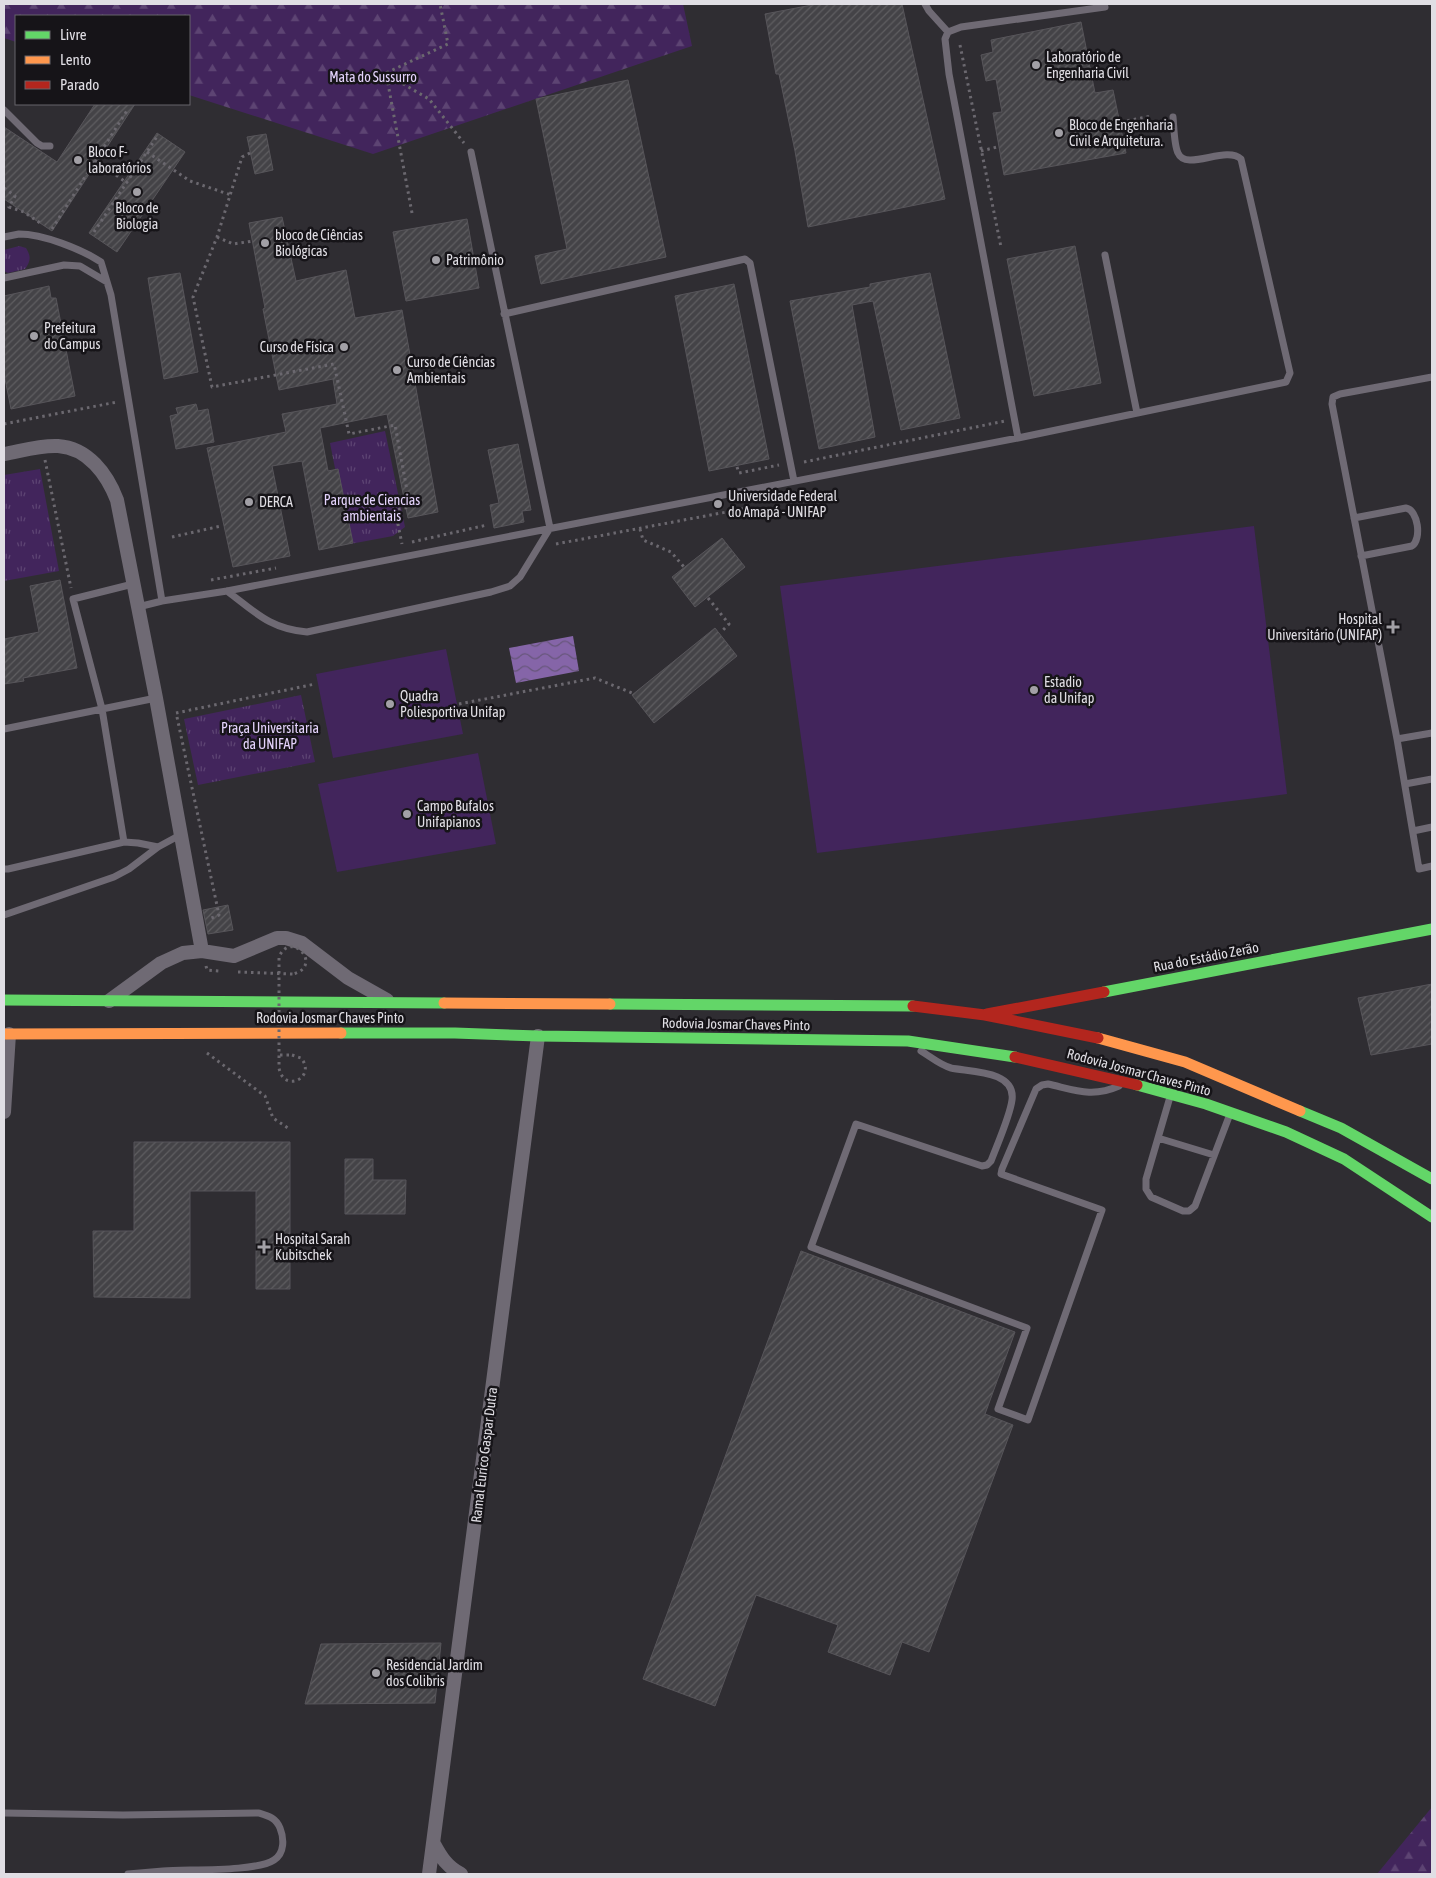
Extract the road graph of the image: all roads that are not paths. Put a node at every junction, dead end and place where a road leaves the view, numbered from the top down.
1 (926, 4) edge
2 (1105, 7) dead end
3 (948, 32) junction
4 (4, 110) edge
5 (1173, 117) dead end
6 (50, 146) dead end
7 (471, 152) road end
8 (4, 237) edge
9 (1104, 255) dead end
10 (4, 278) edge
11 (108, 282) junction
12 (504, 314) junction
13 (1432, 377) edge
14 (1137, 413) junction
15 (1018, 438) junction
16 (4, 454) edge
17 (794, 481) junction
18 (1354, 518) junction
19 (550, 528) junction
20 (1361, 556) junction
21 (133, 584) junction
22 (227, 591) junction
23 (162, 602) junction
24 (138, 607) junction
25 (156, 698) junction
26 (102, 709) junction
27 (4, 729) edge
28 (1432, 733) edge
29 (1397, 739) junction
30 (1432, 779) edge
31 (1405, 784) junction
32 (1432, 827) edge
33 (1413, 831) junction
34 (182, 834) junction
35 (124, 842) junction
36 (158, 847) junction
37 (1432, 866) edge
38 (4, 869) edge
39 (4, 915) edge
40 (1432, 929) edge
41 (202, 951) junction
42 (4, 1000) edge
43 (108, 1001) junction
44 (392, 1003) junction
45 (985, 1015) junction
46 (6, 1034) edge
47 (538, 1036) junction
48 (908, 1041) junction
49 (1128, 1082) junction
50 (1171, 1094) junction
51 (4, 1112) edge
52 (1231, 1113) junction
53 (1158, 1138) junction
54 (1214, 1156) junction
55 (1432, 1180) edge
56 (1432, 1217) edge
57 (4, 1813) edge
58 (434, 1844) junction
59 (128, 1874) edge
60 (429, 1874) edge
61 (461, 1874) edge

1 - 3 lane
2 - 3 lane
3 - 15 lane
4 - 6 lane
5 - 14 lane
7 - 12 lane
8 - 11 lane
9 - 14 lane
10 - 11 lane
11 - 23 lane
12 - 17 lane
12 - 19 lane
13 - 18 lane
14 - 15 lane
15 - 17 lane
16 - 21 street
17 - 19 lane
18 - 20 lane
18 - 20 lane
19 - 22 lane
19 - 22 lane
20 - 29 lane
21 - 24 street
21 - 26 lane
22 - 23 lane
23 - 24 lane
24 - 25 street
25 - 26 lane
25 - 34 street
26 - 27 lane
26 - 35 lane
28 - 29 lane
29 - 31 lane
30 - 31 lane
31 - 33 lane
32 - 33 lane
33 - 37 lane
34 - 36 lane
34 - 41 street
35 - 36 lane
35 - 38 lane
36 - 39 lane
40 - 45 main road, Rua do Estádio Zerão
41 - 43 street
41 - 44 street
42 - 43 main road, Rodovia Josmar Chaves Pinto
43 - 44 main road, Rodovia Josmar Chaves Pinto
44 - 45 main road, Rodovia Josmar Chaves Pinto
45 - 55 main road, Rodovia Josmar Chaves Pinto
46 - 47 main road, Rodovia Josmar Chaves Pinto
46 - 51 street
47 - 48 main road, Rodovia Josmar Chaves Pinto
47 - 58 street, Ramal Eurico Gaspar Dutra
48 - 49 main road, Rodovia Josmar Chaves Pinto
48 - 49 lane
49 - 50 main road, Rodovia Josmar Chaves Pinto
50 - 52 main road, Rodovia Josmar Chaves Pinto
50 - 53 lane
52 - 54 lane
52 - 56 main road, Rodovia Josmar Chaves Pinto
53 - 54 lane
53 - 54 lane
57 - 59 lane
58 - 60 street, Ramal Eurico Gaspar Dutra
58 - 61 street

